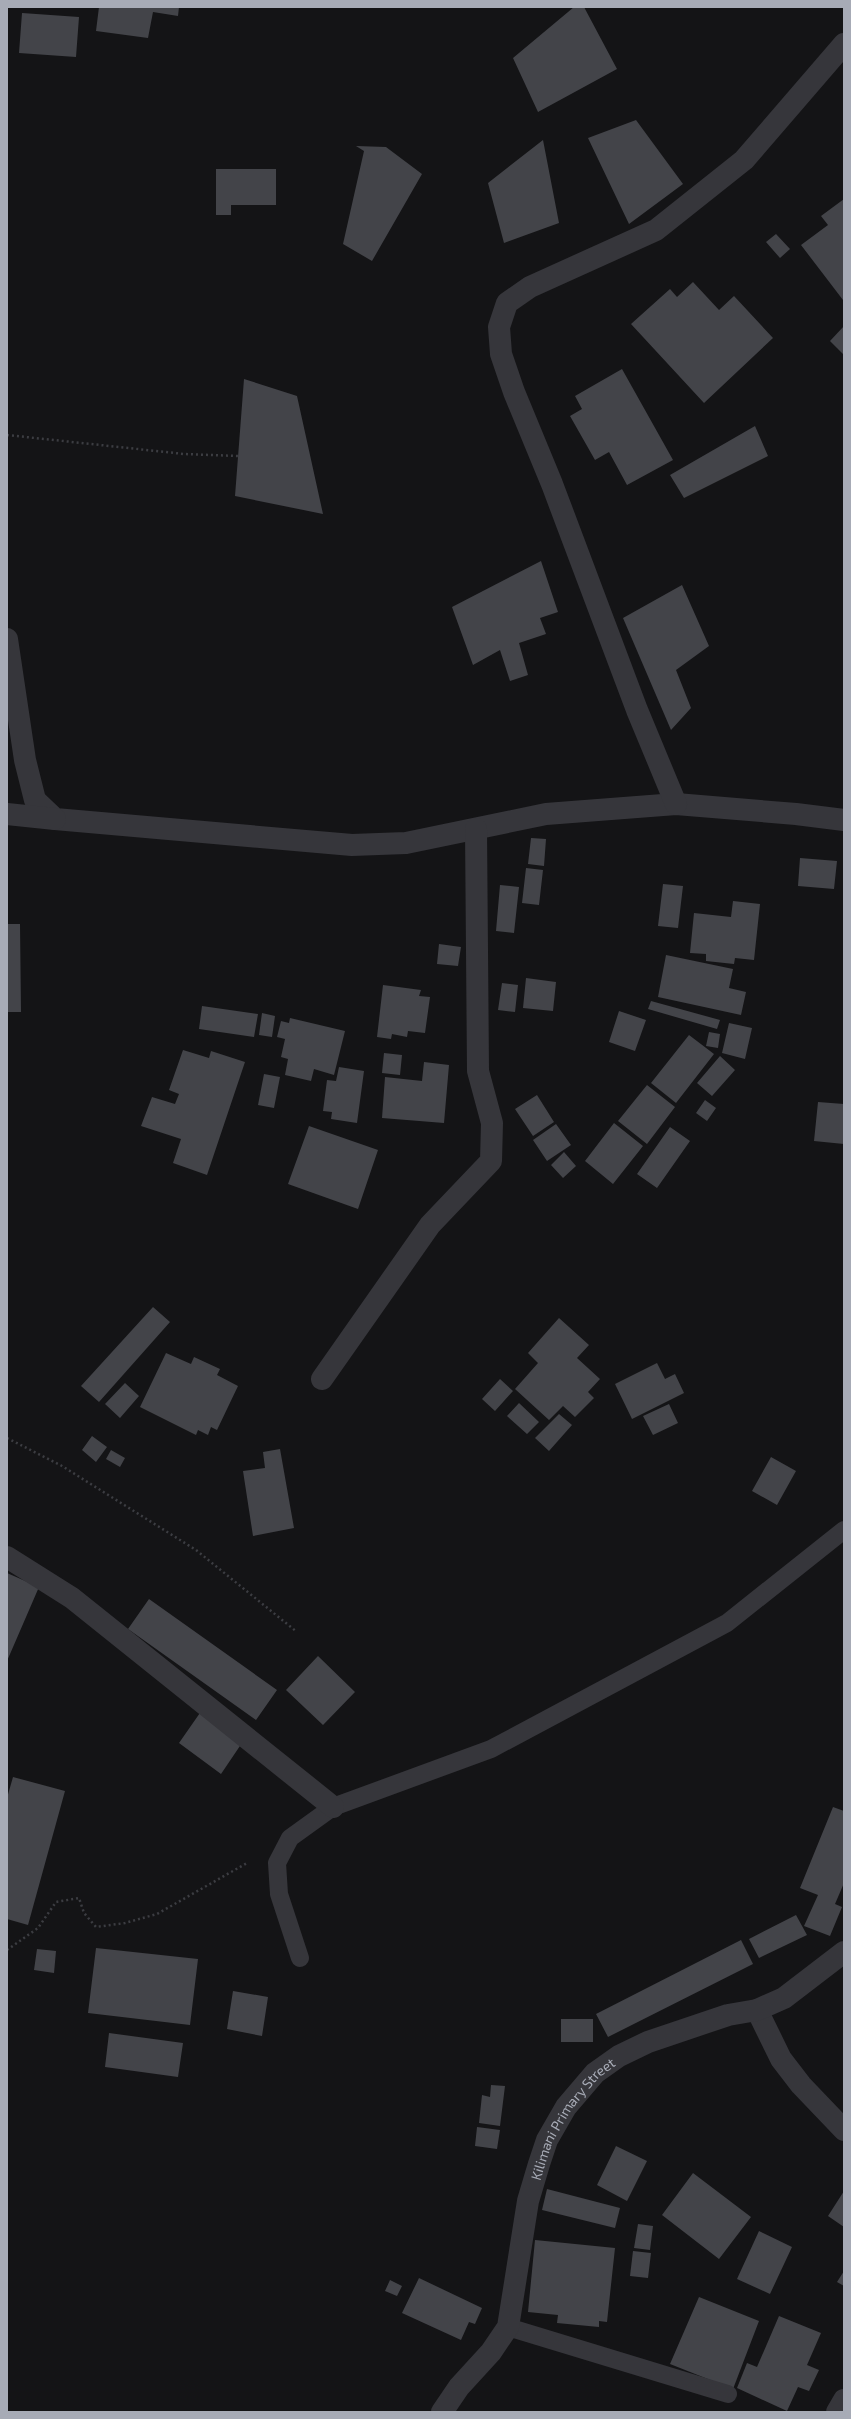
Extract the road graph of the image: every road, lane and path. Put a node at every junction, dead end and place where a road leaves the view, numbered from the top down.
1 (844, 44) edge
2 (7, 435) edge
3 (238, 456) dead end
4 (7, 639) edge
5 (676, 804) junction
6 (7, 814) edge
7 (55, 819) junction
8 (844, 820) edge
9 (476, 829) junction
10 (322, 1379) dead end
11 (7, 1438) edge
12 (844, 1530) edge
13 (7, 1557) edge
14 (297, 1632) dead end
15 (333, 1807) junction
16 (290, 1838) junction
17 (7, 1950) edge
18 (844, 1952) edge
19 (300, 1958) dead end
20 (757, 2010) junction
21 (844, 2130) edge
22 (508, 2327) junction
23 (728, 2394) dead end
24 (844, 2400) edge
25 (442, 2412) edge
26 (837, 2412) edge

1 - 5 street
2 - 3 path
4 - 7 street
5 - 8 street
5 - 9 street
6 - 7 street
7 - 9 street
9 - 10 street
11 - 14 path
12 - 15 lane
13 - 15 street
15 - 16 lane
16 - 17 path
16 - 19 lane
18 - 20 street, Kilimani Primary Street
20 - 21 street
20 - 22 street, Kilimani Primary Street
22 - 23 lane
22 - 25 street, Kilimani Primary Street
24 - 26 street

